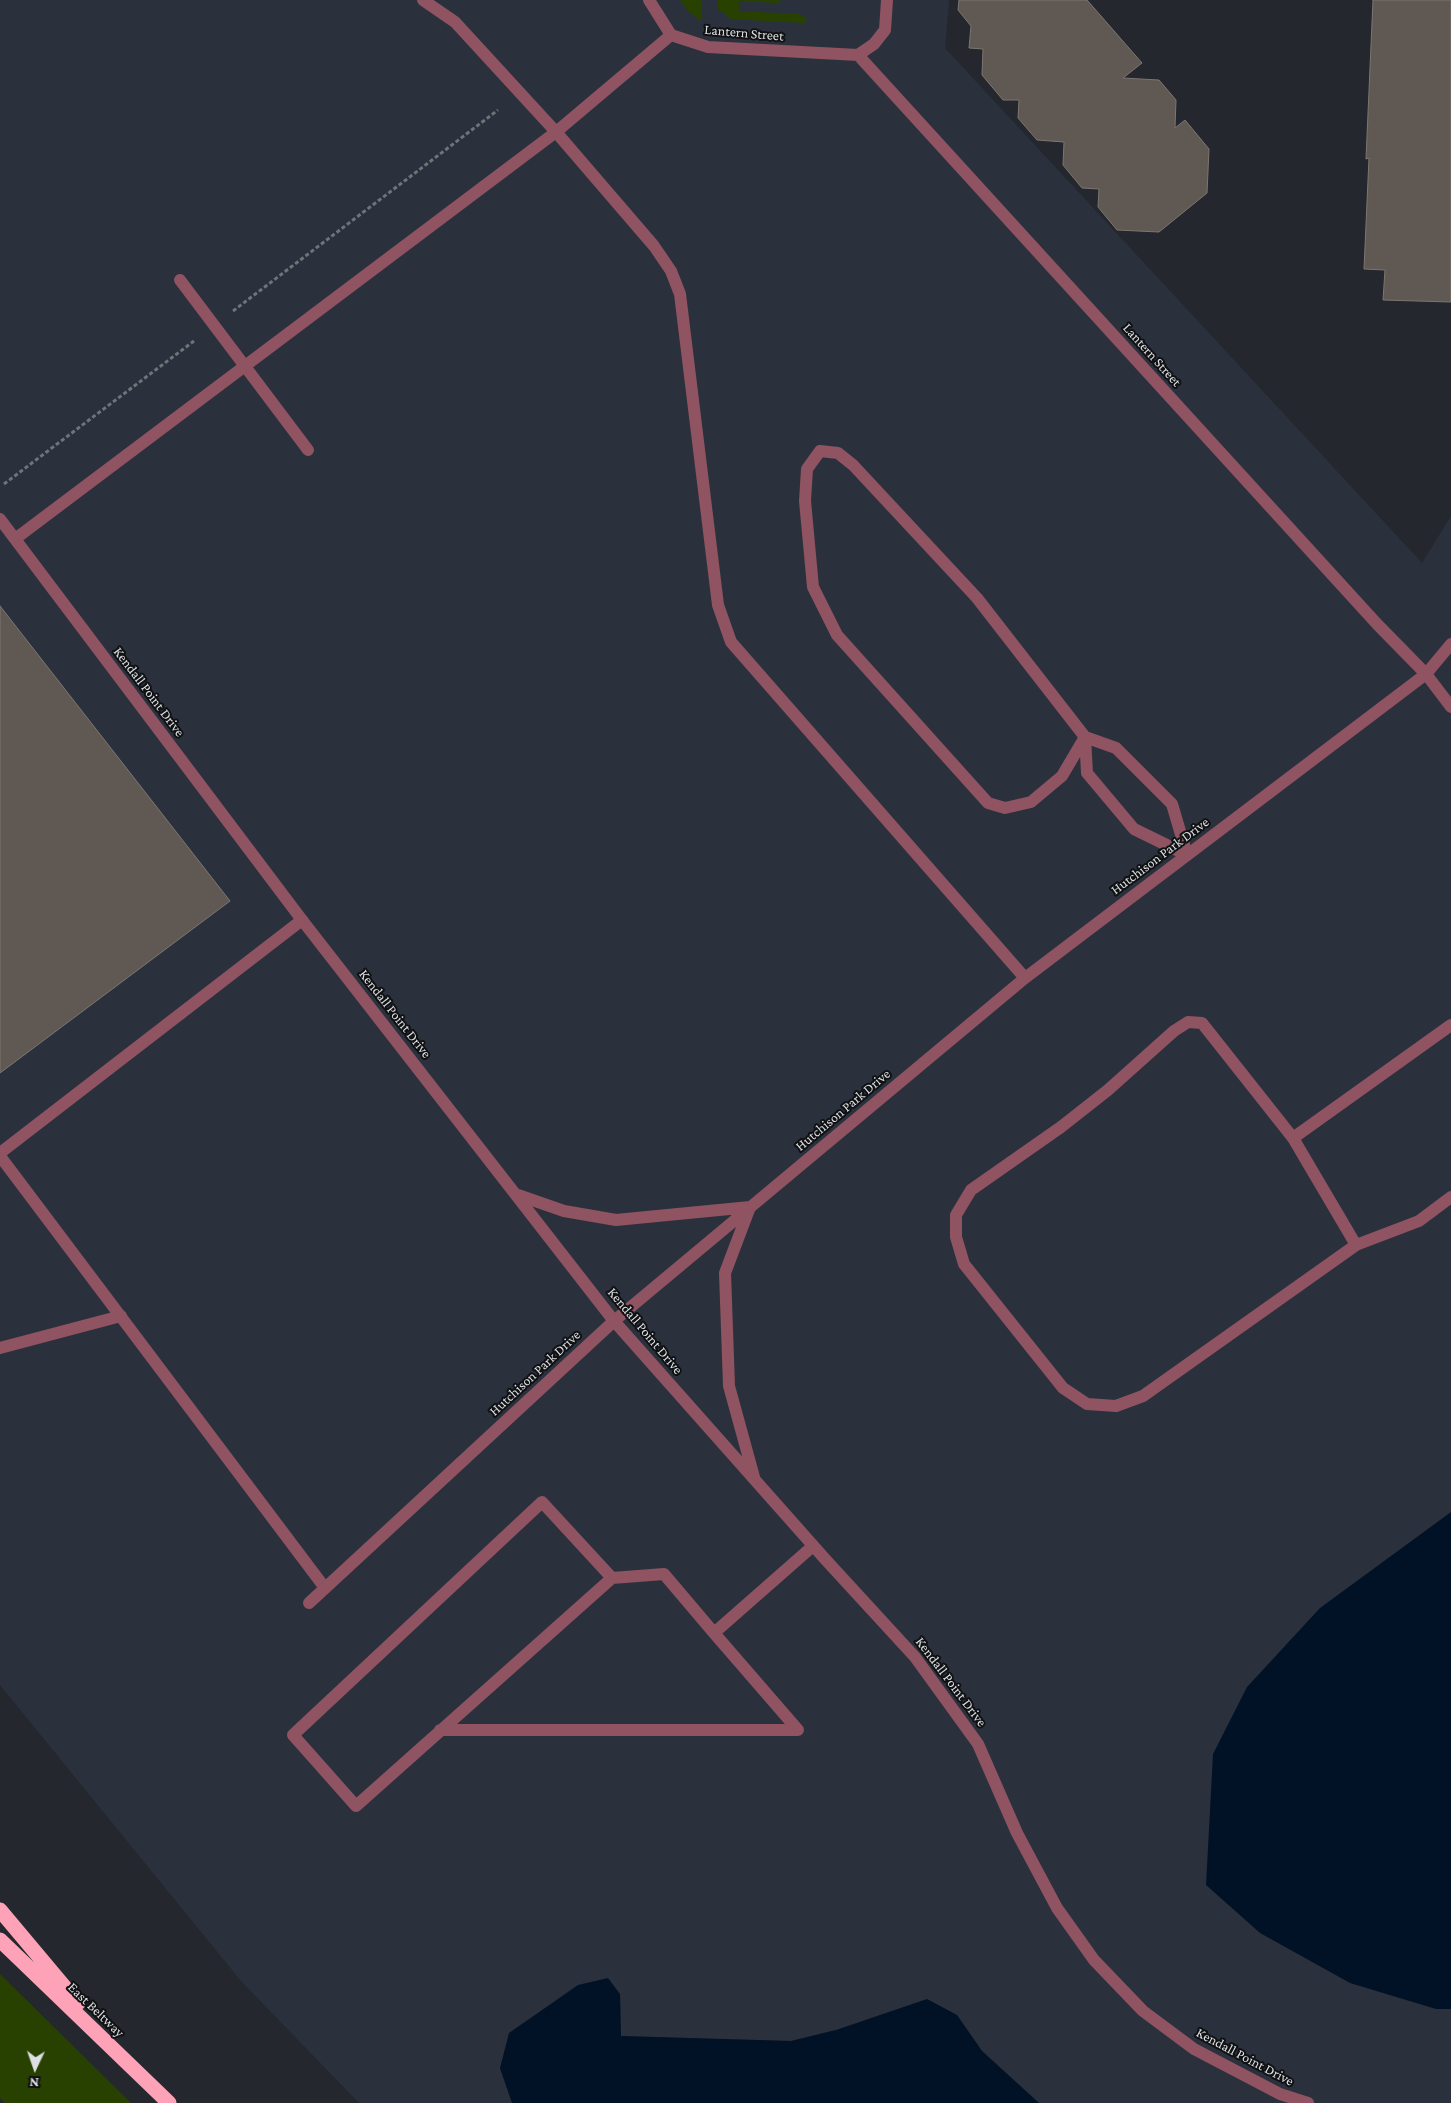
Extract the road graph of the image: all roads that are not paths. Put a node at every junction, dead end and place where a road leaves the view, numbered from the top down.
1 (423, 0) edge
2 (650, 0) edge
3 (888, 0) edge
4 (671, 35) junction
5 (858, 55) junction
6 (556, 132) junction
7 (180, 280) dead end
8 (244, 366) junction
9 (308, 450) dead end
10 (0, 519) edge
11 (14, 538) junction
12 (1451, 644) edge
13 (1426, 674) junction
14 (1451, 707) edge
15 (1085, 738) junction
16 (1187, 855) junction
17 (302, 920) junction
18 (1025, 978) junction
19 (1451, 1025) edge
20 (1292, 1138) junction
21 (0, 1154) edge
22 (517, 1194) junction
23 (1451, 1197) edge
24 (750, 1207) junction
25 (1356, 1245) junction
26 (121, 1316) junction
27 (614, 1321) junction
28 (0, 1348) edge
29 (755, 1480) junction
30 (813, 1546) junction
31 (612, 1578) junction
32 (325, 1588) junction
33 (309, 1603) dead end
34 (714, 1632) junction
35 (440, 1730) junction
36 (0, 1910) edge
37 (0, 1940) edge
38 (130, 2066) junction
39 (169, 2103) edge
40 (1308, 2103) edge

1 - 6 street
2 - 4 street
3 - 5 street
4 - 5 street, Lantern Street
4 - 6 street
5 - 13 street, Lantern Street
6 - 8 street
6 - 18 street
7 - 8 street
8 - 9 street
8 - 11 street
10 - 11 street, Kendall Point Drive
11 - 17 street, Kendall Point Drive
12 - 13 street, Hutchison Park Drive
13 - 14 street, Lantern Street
13 - 16 street, Hutchison Park Drive
15 - 15 street
15 - 16 street
15 - 16 street
16 - 18 street, Hutchison Park Drive
17 - 21 street
17 - 22 street, Kendall Point Drive
18 - 24 street, Hutchison Park Drive
19 - 20 street
20 - 25 street
20 - 25 street
21 - 26 street
22 - 24 street
22 - 27 street, Kendall Point Drive
23 - 25 street
24 - 27 street, Hutchison Park Drive
24 - 29 street
26 - 28 street
26 - 32 street
27 - 29 street, Kendall Point Drive
27 - 32 street, Hutchison Park Drive
29 - 30 street, Kendall Point Drive
30 - 34 street
30 - 40 street, Kendall Point Drive
31 - 34 street
31 - 35 street
31 - 35 street
32 - 33 street, Hutchison Park Drive
34 - 35 street
36 - 38 highway
37 - 38 highway, East Beltway
38 - 39 highway, East Beltway

